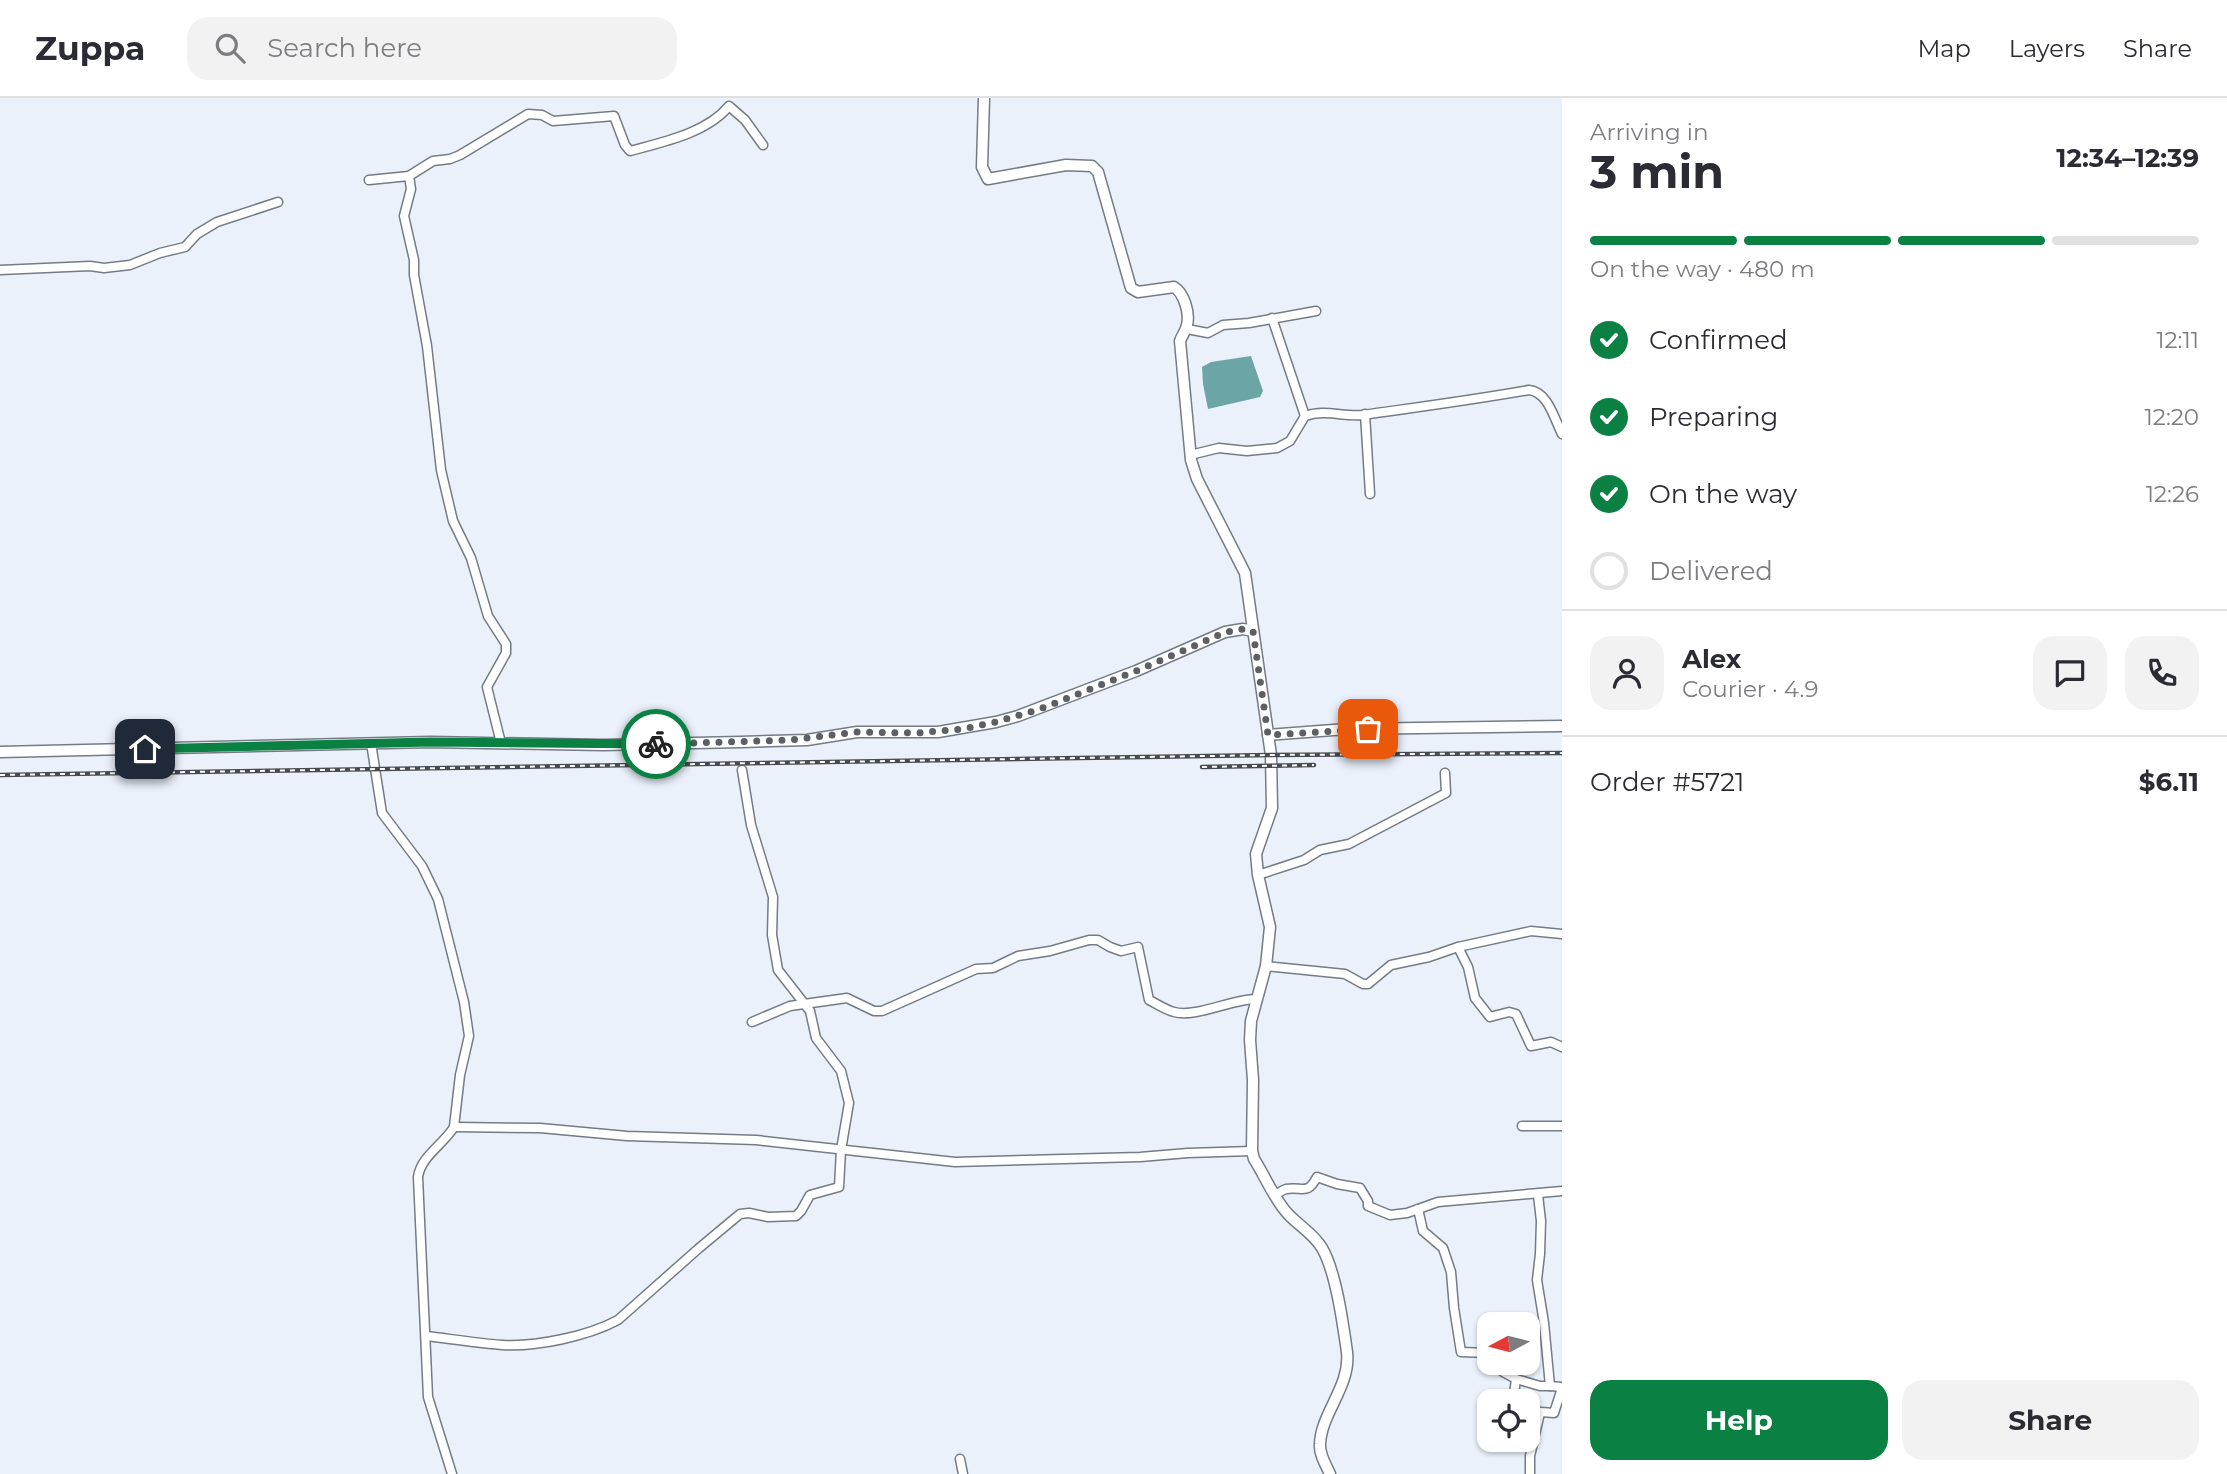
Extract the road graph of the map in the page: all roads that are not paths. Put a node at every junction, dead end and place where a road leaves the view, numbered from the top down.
1 (984, 98) edge
2 (763, 145) dead end
3 (409, 176) junction
4 (369, 180) dead end
5 (278, 202) dead end
6 (0, 270) edge
7 (1316, 311) dead end
8 (1272, 318) junction
9 (1187, 329) junction
10 (1365, 414) junction
11 (1305, 416) junction
12 (1562, 433) edge
13 (1190, 455) junction
14 (1370, 494) dead end
15 (1253, 631) junction
16 (1562, 726) edge
17 (1268, 735) junction
18 (371, 743) junction
19 (501, 743) junction
20 (0, 752) edge
21 (742, 770) dead end
22 (1445, 773) dead end
23 (1258, 875) junction
24 (1562, 934) edge
25 (1458, 947) junction
26 (1266, 966) junction
27 (1256, 999) junction
28 (803, 1004) junction
29 (751, 1022) dead end
30 (1562, 1046) edge
31 (1522, 1126) dead end
32 (1562, 1126) edge
33 (453, 1127) junction
34 (841, 1150) junction
35 (1252, 1151) junction
36 (1562, 1191) edge
37 (1275, 1195) junction
38 (1538, 1195) junction
39 (1419, 1209) junction
40 (426, 1336) junction
41 (1477, 1353) edge
42 (1512, 1376) edge
43 (1517, 1379) junction
44 (1550, 1386) junction
45 (1562, 1387) edge
46 (1515, 1389) edge
47 (1540, 1413) edge
48 (1531, 1452) edge
49 (960, 1459) dead end
50 (1327, 1472) edge
51 (452, 1474) edge
52 (963, 1474) edge
53 (1531, 1474) edge

1 - 9 street
2 - 3 street
3 - 4 street
3 - 19 street
5 - 6 street
7 - 8 street
8 - 9 street
8 - 11 street
9 - 13 street
10 - 11 street
10 - 12 street
10 - 14 street
11 - 13 street
13 - 15 street
15 - 17 street
15 - 19 street
16 - 17 street
17 - 23 street
18 - 19 street
18 - 20 street
18 - 33 street
21 - 28 street
22 - 23 street
23 - 26 street
24 - 25 street
25 - 26 street
25 - 30 street
26 - 27 street
27 - 28 street
27 - 35 street
28 - 29 street
28 - 34 street
31 - 32 street
33 - 34 street
33 - 40 street
34 - 35 street
34 - 40 street
35 - 37 street
36 - 38 street
37 - 39 street
37 - 50 street
38 - 39 street
38 - 44 street
39 - 41 street
40 - 51 street
42 - 43 street
43 - 44 street
43 - 46 street
44 - 45 street
45 - 47 street
48 - 53 street
49 - 52 street

